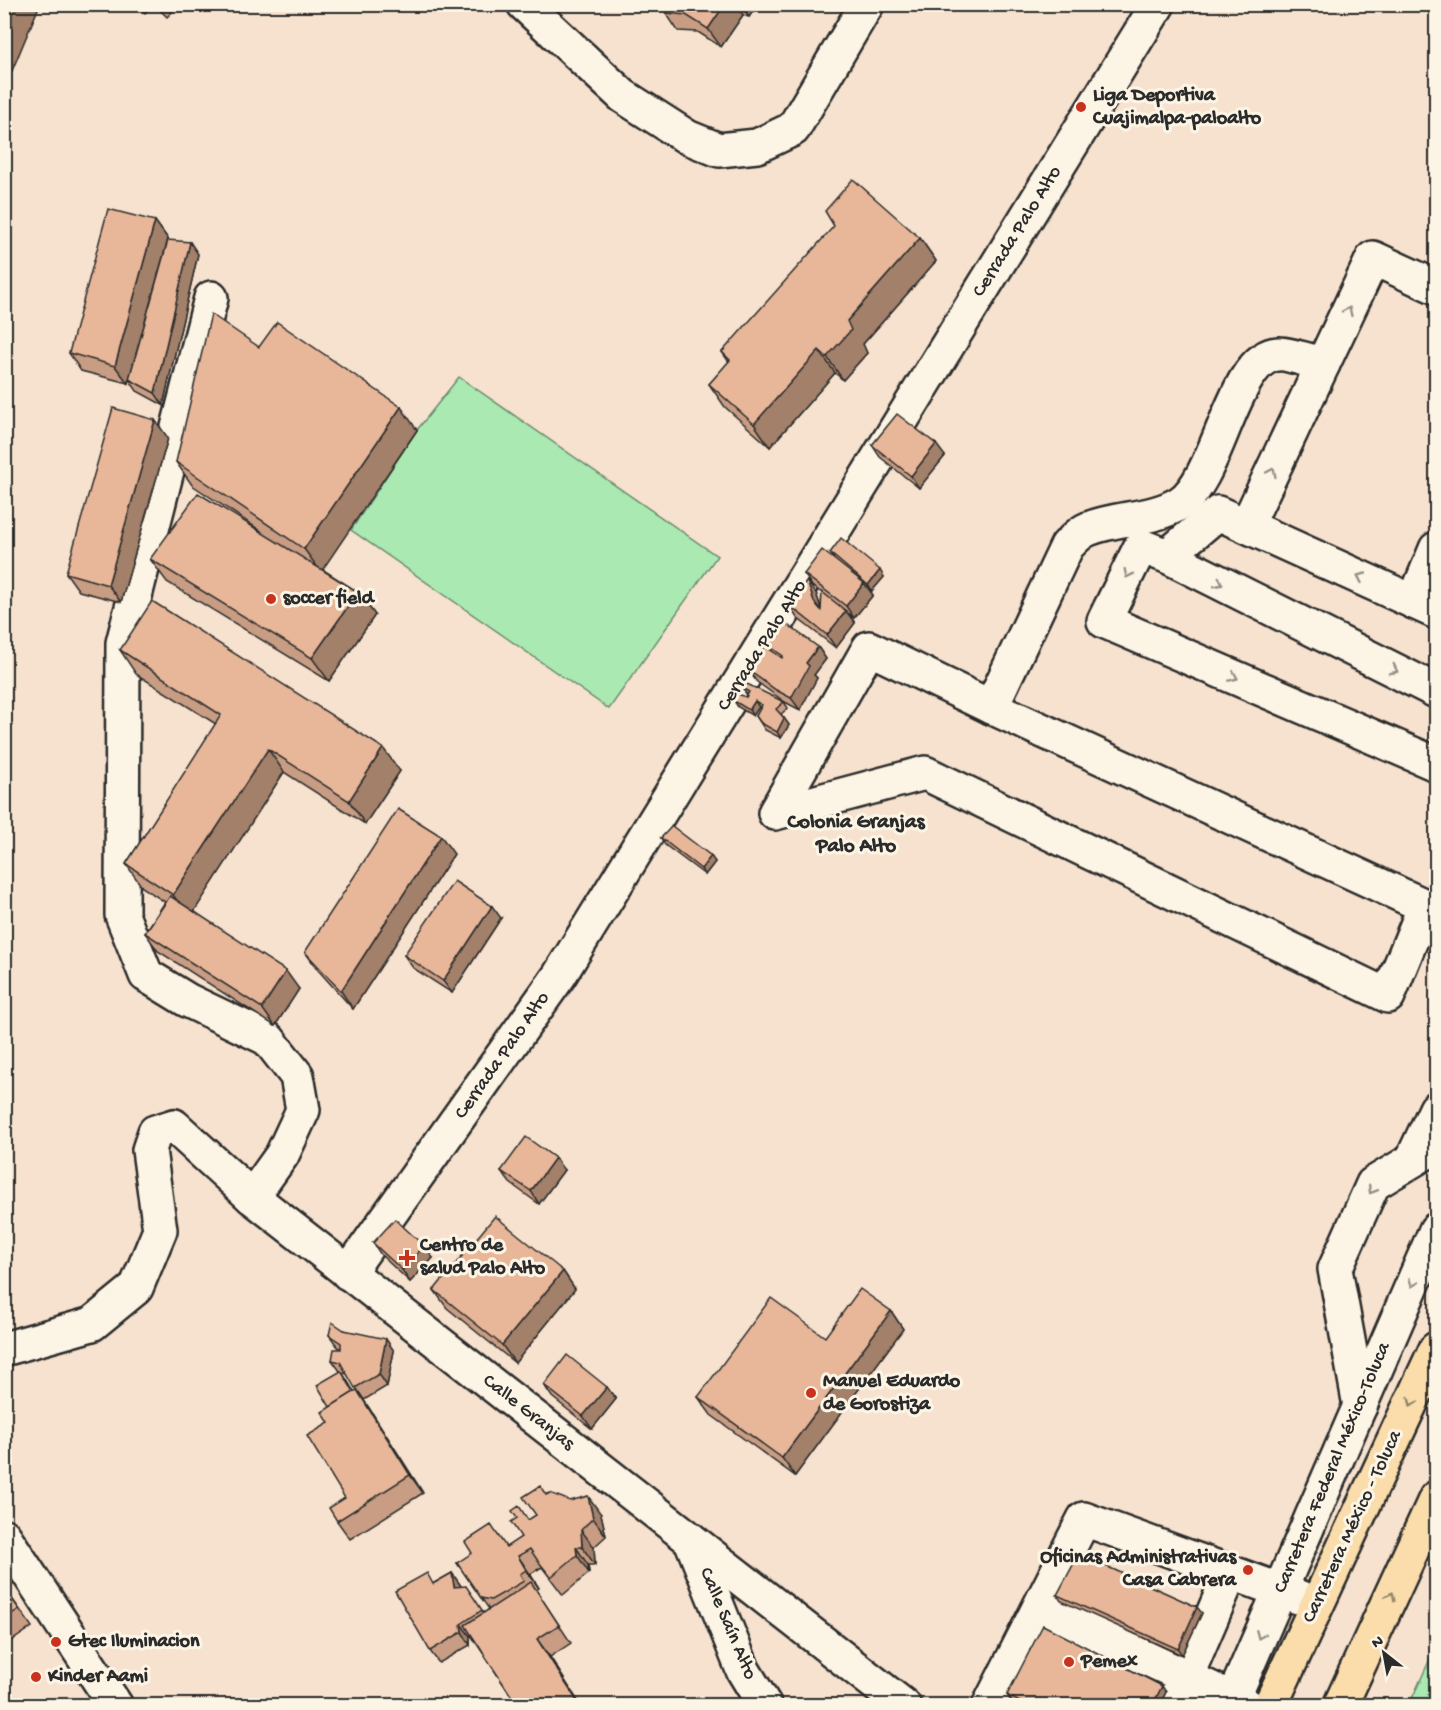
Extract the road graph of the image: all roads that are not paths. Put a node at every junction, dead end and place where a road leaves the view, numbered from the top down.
1 (524, 4) edge
2 (867, 4) edge
3 (1158, 4) edge
4 (1437, 287) edge
5 (211, 298) dead end
6 (1323, 364) junction
7 (1246, 525) junction
8 (1437, 549) edge
9 (1167, 556) junction
10 (1425, 607) edge
11 (1437, 691) edge
12 (991, 706) junction
13 (1434, 758) edge
14 (1437, 1109) edge
15 (1424, 1153) edge
16 (252, 1197) junction
17 (1437, 1230) edge
18 (348, 1273) junction
19 (4, 1349) edge
20 (1437, 1349) edge
21 (1360, 1406) junction
22 (1437, 1498) edge
23 (4, 1536) edge
24 (692, 1540) junction
25 (1231, 1572) junction
26 (1280, 1589) junction
27 (1317, 1605) junction
28 (1039, 1608) junction
29 (1179, 1691) edge
30 (1237, 1703) edge
31 (116, 1706) edge
32 (765, 1706) edge
33 (904, 1706) edge
34 (989, 1706) edge
35 (1270, 1706) edge
36 (1340, 1706) edge

1 - 2 street
3 - 18 street, Cerrada Palo Alto
6 -> 4 street
5 - 16 street
7 -> 6 street
6 - 12 street
7 - 9 street
10 -> 7 street
8 - 10 street
9 -> 11 street
9 -> 13 street
12 - 12 street
14 - 15 street
15 -> 21 street
16 - 18 street, Calle Granjas
16 - 19 street, Calle Granjas
17 -> 21 street, Carretera Federal México-Toluca
18 - 24 street, Calle Granjas
20 -> 27 main road, Carretera México - Toluca
21 - 26 street, Carretera Federal México-Toluca
36 -> 22 main road
23 - 31 street
24 - 32 street, Calle Saín Alto
24 - 33 street, Calle Granjas
25 - 26 street
25 - 28 street
25 - 29 street
26 - 27 street
26 -> 30 street, Carretera Federal México-Toluca
27 - 35 main road, Carretera México - Toluca
28 - 29 street
28 - 34 street
29 - 30 street

